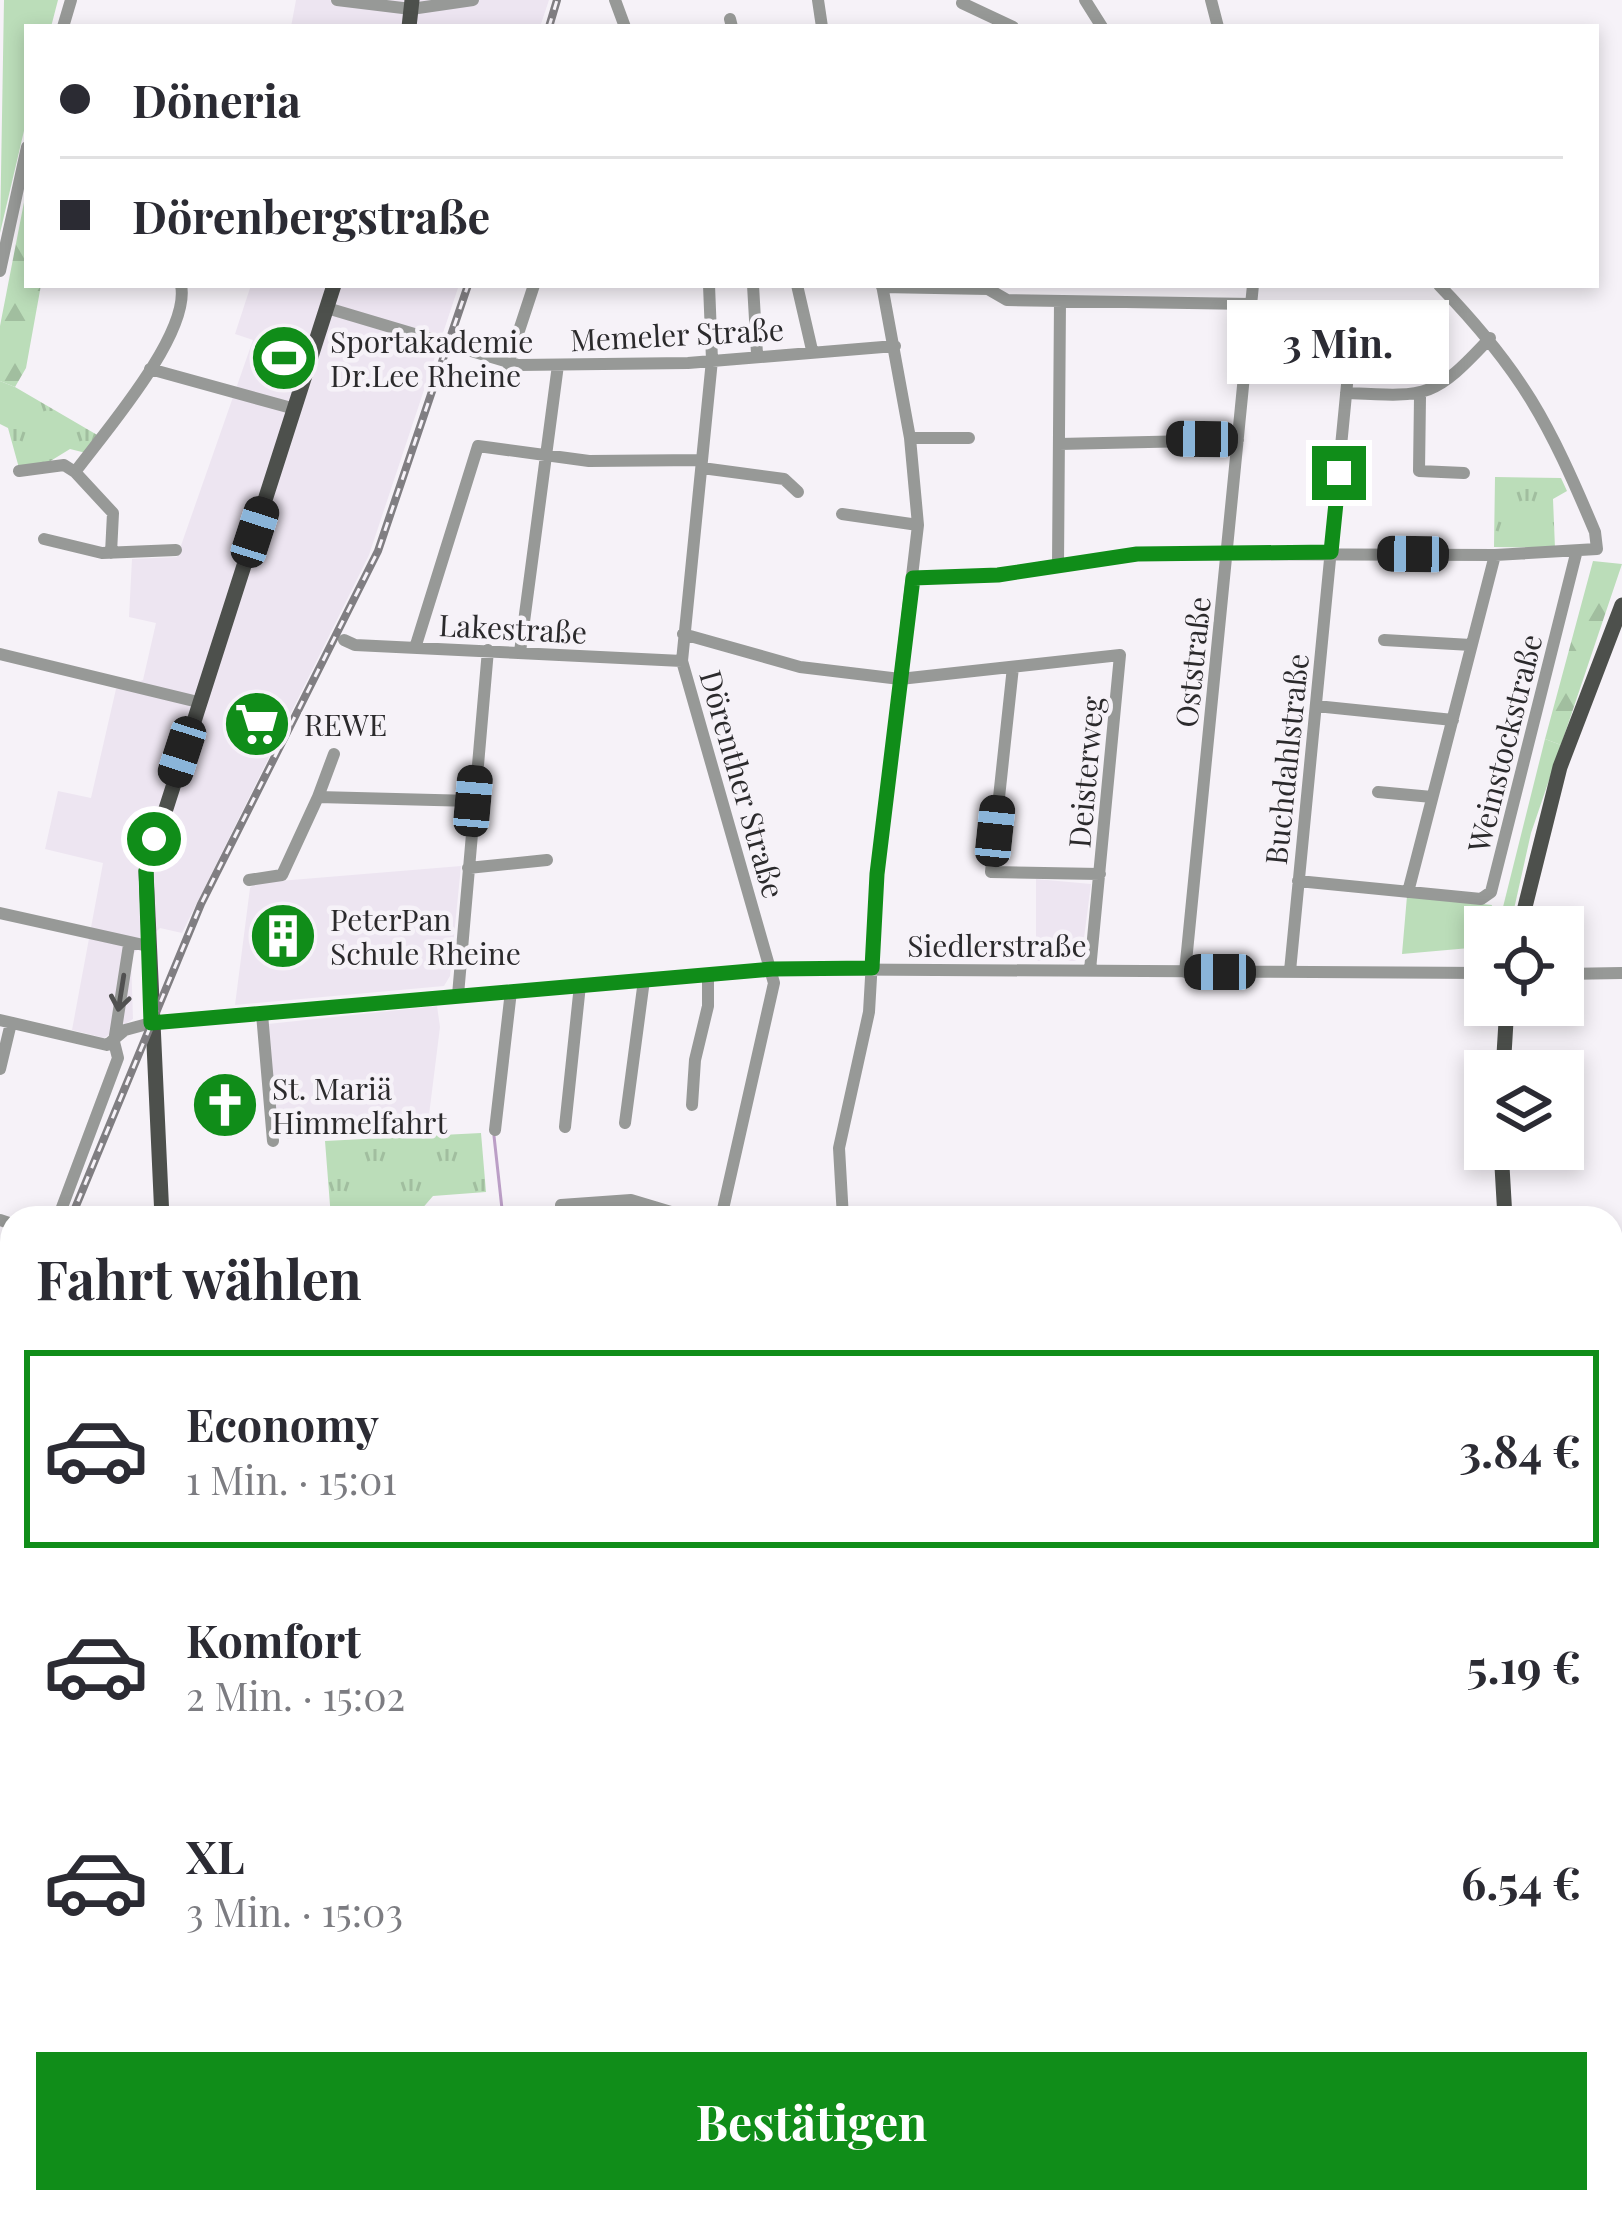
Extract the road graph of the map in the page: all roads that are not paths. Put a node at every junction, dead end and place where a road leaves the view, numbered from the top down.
1 (337, 0) edge
2 (473, 0) edge
3 (962, 3) dead end
4 (411, 4) edge
5 (1007, 24) edge
6 (21, 190) edge
7 (0, 271) edge
8 (182, 288) edge
9 (333, 288) edge
10 (533, 288) edge
11 (709, 288) edge
12 (753, 288) edge
13 (798, 288) edge
14 (882, 288) edge
15 (953, 288) edge
16 (1124, 288) edge
17 (1253, 288) edge
18 (1442, 288) edge
19 (1007, 292) edge
20 (1060, 301) junction
21 (1123, 302) junction
22 (1251, 304) junction
23 (327, 308) junction
24 (1352, 333) dead end
25 (1490, 338) junction
26 (895, 346) junction
27 (812, 350) junction
28 (757, 354) junction
29 (712, 360) junction
30 (508, 364) junction
31 (558, 364) junction
32 (150, 369) junction
33 (1346, 393) junction
34 (1420, 397) junction
35 (295, 409) junction
36 (910, 438) junction
37 (969, 438) dead end
38 (1238, 440) junction
39 (1059, 444) junction
40 (550, 456) junction
41 (702, 464) junction
42 (19, 472) dead end
43 (75, 472) junction
44 (1464, 473) dead end
45 (798, 492) dead end
46 (842, 514) dead end
47 (918, 525) junction
48 (44, 539) dead end
49 (176, 550) dead end
50 (1226, 552) junction
51 (1331, 552) junction
52 (111, 554) junction
53 (1576, 554) junction
54 (1496, 555) junction
55 (1058, 565) junction
56 (913, 578) junction
57 (1622, 605) edge
58 (682, 634) junction
59 (344, 640) dead end
60 (1384, 640) dead end
61 (1471, 645) junction
62 (415, 648) junction
63 (488, 650) junction
64 (520, 652) junction
65 (0, 654) edge
66 (682, 661) junction
67 (1012, 667) junction
68 (900, 679) junction
69 (198, 702) junction
70 (1316, 706) junction
71 (1453, 720) junction
72 (334, 754) dead end
73 (1378, 792) dead end
74 (318, 797) junction
75 (1432, 797) junction
76 (473, 801) junction
77 (547, 860) dead end
78 (468, 868) junction
79 (1100, 874) junction
80 (249, 880) dead end
81 (1298, 881) junction
82 (1408, 892) junction
83 (1525, 906) edge
84 (0, 913) edge
85 (129, 945) junction
86 (148, 946) junction
87 (872, 968) junction
88 (772, 969) junction
89 (1090, 970) junction
90 (1290, 971) junction
91 (1185, 972) junction
92 (1464, 973) edge
93 (707, 974) junction
94 (1584, 974) edge
95 (1622, 974) edge
96 (644, 980) junction
97 (580, 985) junction
98 (512, 991) junction
99 (458, 995) junction
100 (262, 1014) junction
101 (6, 1021) edge
102 (151, 1023) junction
103 (114, 1042) junction
104 (0, 1069) edge
105 (692, 1105) dead end
106 (625, 1123) dead end
107 (565, 1127) dead end
108 (495, 1130) dead end
109 (273, 1142) dead end
110 (1502, 1170) edge
111 (63, 1206) edge
112 (161, 1206) edge
113 (561, 1206) edge
114 (642, 1206) edge
115 (724, 1206) edge
116 (842, 1206) edge
117 (1504, 1206) edge

1 - 4 street
2 - 4 street
3 - 5 street
6 - 7 street
8 - 32 street
9 - 23 main road
10 - 30 street
11 - 29 street, Dörenther Straße
12 - 28 street
13 - 27 street
14 - 26 street
15 - 19 street
16 - 21 street
17 - 22 street, Oststraße
18 - 25 street
19 - 20 street
20 - 21 street
20 - 39 street
21 - 22 street
22 - 38 street, Oststraße
23 - 30 street, Memeler Straße
23 - 35 main road
24 - 33 street, Buchdahlstraße
25 - 34 street
25 - 53 street
26 - 27 street, Memeler Straße
26 - 36 street
27 - 28 street, Memeler Straße
28 - 29 street, Memeler Straße
29 - 31 street, Memeler Straße
29 - 41 street, Dörenther Straße
30 - 31 street, Memeler Straße
31 - 40 street
32 - 35 street
32 - 43 street
33 - 34 street
33 - 51 street, Buchdahlstraße
34 - 44 street
35 - 69 main road
36 - 37 street
36 - 47 street
38 - 39 street
38 - 50 street, Oststraße
39 - 55 street
40 - 41 street
40 - 62 street
40 - 64 street
41 - 45 street
41 - 58 street, Dörenther Straße
42 - 43 street
43 - 52 street
46 - 47 street
47 - 56 street
48 - 52 street
49 - 52 street
50 - 51 street
50 - 55 street
50 - 91 street, Oststraße
51 - 54 street
51 - 70 street, Buchdahlstraße
53 - 54 street
53 - 82 street, Weinstockstraße
54 - 61 street
55 - 56 street
56 - 68 street
57 - 83 main road
58 - 66 street, Dörenther Straße
58 - 68 street
59 - 62 street, Lakestraße
60 - 61 street
61 - 71 street
62 - 63 street, Lakestraße
63 - 64 street, Lakestraße
63 - 76 street
64 - 66 street, Lakestraße
65 - 69 street
66 - 88 street, Dörenther Straße
67 - 68 street, Deisterweg
67 - 79 street
67 - 79 street, Deisterweg
68 - 87 street
69 - 86 main road
70 - 71 street
70 - 81 street, Buchdahlstraße
71 - 75 street
72 - 74 street
73 - 75 street
74 - 76 street
74 - 80 street
75 - 82 street
76 - 78 street
77 - 78 street
78 - 99 street
79 - 89 street, Deisterweg
81 - 82 street, Weinstockstraße
81 - 90 street, Buchdahlstraße
84 - 85 street
85 - 86 street
85 -> 103 street
86 - 102 main road
87 - 88 street, Siedlerstraße
87 - 89 street, Siedlerstraße
87 - 116 street
88 - 93 street, Siedlerstraße
88 - 115 street, Dörenther Straße
89 - 91 street, Siedlerstraße
90 - 91 street, Siedlerstraße
90 - 92 street, Siedlerstraße
93 - 96 street, Siedlerstraße
93 - 105 street
94 - 95 street
96 - 97 street, Siedlerstraße
96 - 106 street
97 - 98 street, Siedlerstraße
97 - 107 street
98 - 99 street, Siedlerstraße
98 - 108 street
99 - 100 street, Siedlerstraße
100 - 102 street, Siedlerstraße
100 - 109 street
101 - 103 street
101 - 104 street
102 - 103 street
102 - 112 main road
103 - 111 street
110 - 117 main road
113 - 114 street

